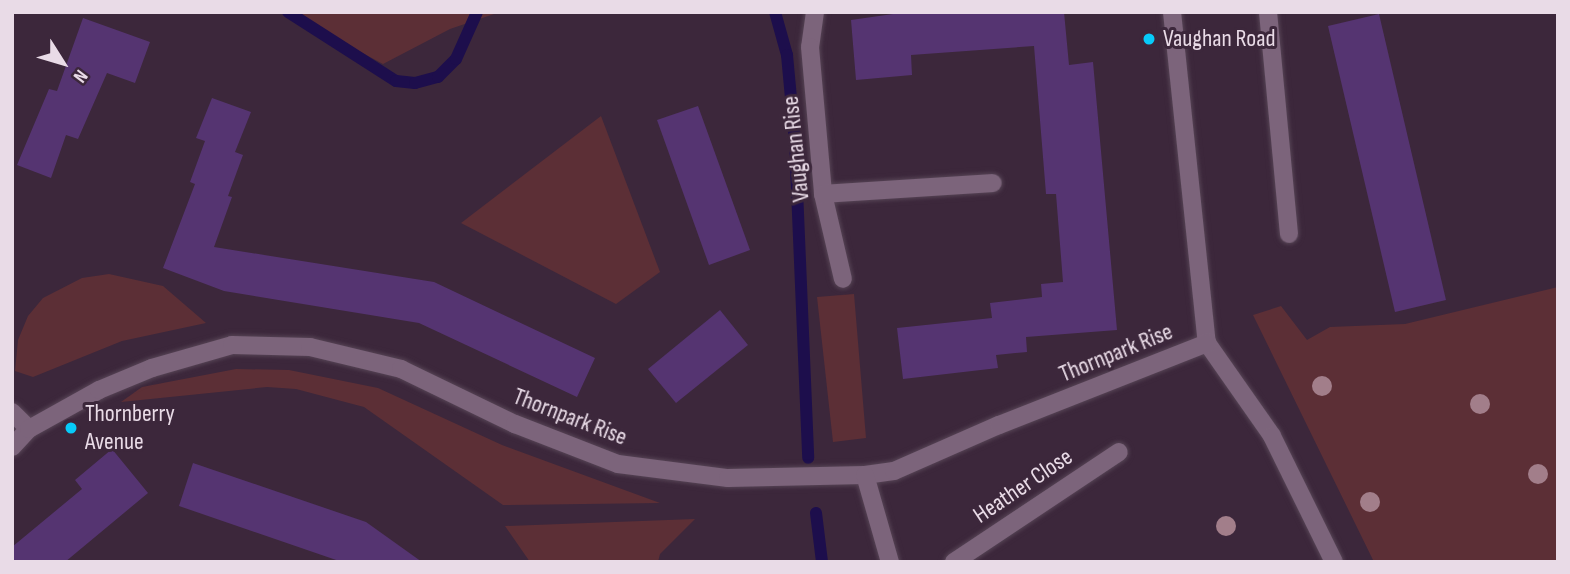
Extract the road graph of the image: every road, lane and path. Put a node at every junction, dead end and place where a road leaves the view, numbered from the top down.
1 (816, 12) edge
2 (1172, 12) edge
3 (1268, 12) edge
4 (993, 183) dead end
5 (823, 194) junction
6 (1290, 234) dead end
7 (843, 279) dead end
8 (1207, 343) junction
9 (12, 412) edge
10 (29, 429) junction
11 (12, 447) edge
12 (1119, 452) dead end
13 (865, 475) junction
14 (890, 562) edge
15 (954, 562) edge
16 (1334, 562) edge

1 - 5 street, Vaughan Rise
2 - 8 street
3 - 6 street
4 - 5 street
5 - 7 street, Vaughan Rise
8 - 13 street, Thornpark Rise
8 - 16 street
9 - 10 street
10 - 11 street, Thornpark Rise
10 - 13 street, Thornpark Rise
12 - 15 street, Heather Close
13 - 14 street

